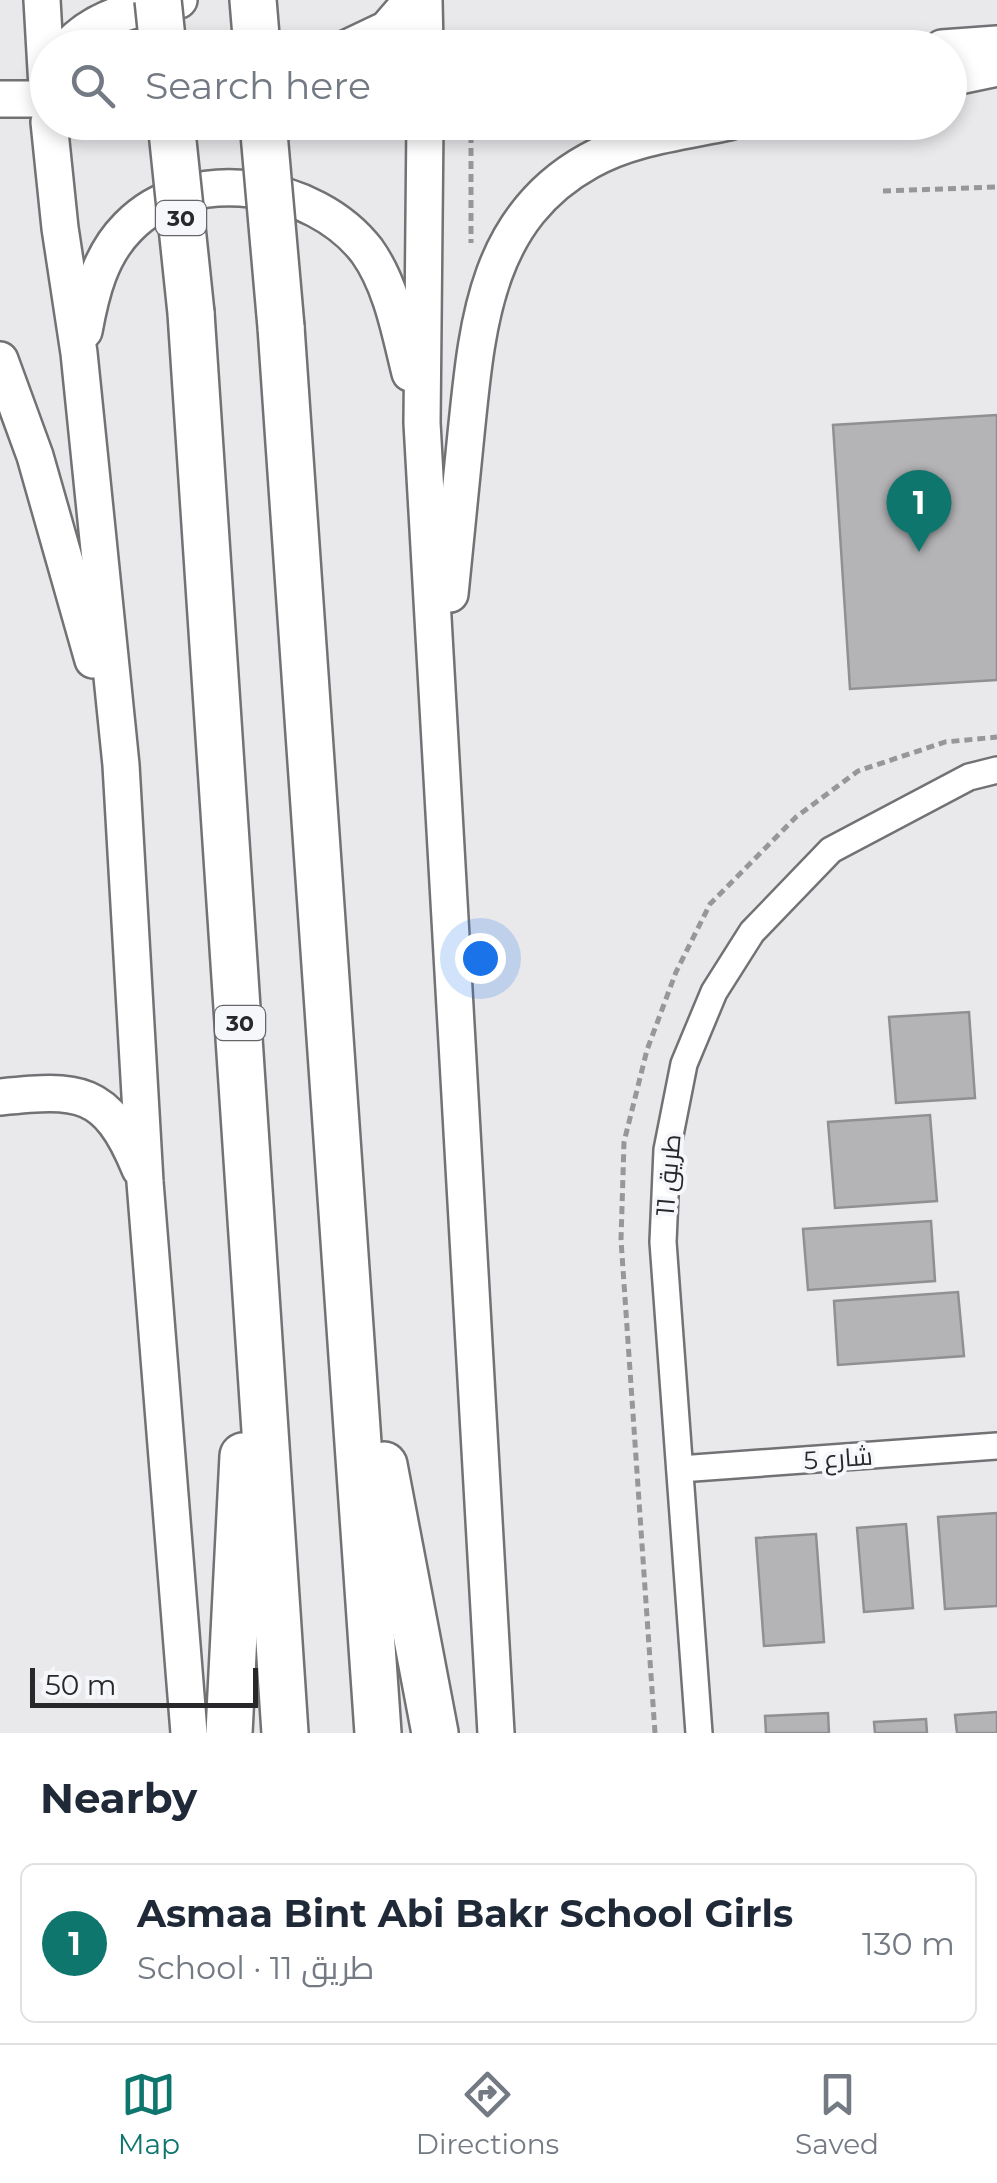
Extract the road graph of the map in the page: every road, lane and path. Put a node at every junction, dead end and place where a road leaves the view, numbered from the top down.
1 (42, 0) edge
2 (158, 0) edge
3 (180, 0) edge
4 (252, 0) edge
5 (412, 0) edge
6 (424, 0) edge
7 (44, 30) edge
8 (87, 30) edge
9 (162, 30) edge
10 (255, 30) edge
11 (386, 30) edge
12 (425, 30) edge
13 (997, 44) edge
14 (967, 46) edge
15 (997, 68) edge
16 (967, 74) edge
17 (0, 99) edge
18 (30, 100) edge
19 (51, 140) edge
20 (173, 140) edge
21 (265, 140) edge
22 (425, 140) edge
23 (470, 140) edge
24 (648, 140) edge
25 (997, 187) edge
26 (883, 191) dead end
27 (485, 297) junction
28 (79, 353) junction
29 (0, 360) edge
30 (422, 423) junction
31 (440, 700) junction
32 (997, 736) edge
33 (121, 766) junction
34 (997, 770) edge
35 (0, 1097) edge
36 (145, 1182) junction
37 (347, 1270) junction
38 (254, 1274) junction
39 (997, 1446) edge
40 (680, 1469) junction
41 (188, 1733) edge
42 (229, 1733) edge
43 (285, 1733) edge
44 (378, 1733) edge
45 (435, 1733) edge
46 (496, 1733) edge
47 (655, 1733) edge
48 (699, 1733) edge

1 - 7 main road
2 - 9 highway, bridge
3 - 8 main road
4 - 10 highway
5 - 11 main road
6 - 12 main road
13 - 14 main road
15 - 16 main road
17 - 18 main road
19 - 28 main road
20 - 38 highway, 30, bridge
21 - 37 highway, bridge
22 - 30 main road
23 - 27 path
24 - 27 main road
25 - 26 path
27 - 31 main road
28 - 30 main road
28 - 33 main road
29 - 33 main road
30 - 31 main road
31 - 46 main road
32 - 47 path
33 - 36 main road
34 - 40 street, طريق 11
35 - 36 main road
36 - 41 main road
37 - 44 highway
37 - 45 highway
38 - 42 highway
38 - 43 highway, 30
39 - 40 street, شارع 5
40 - 48 street, طريق 11

